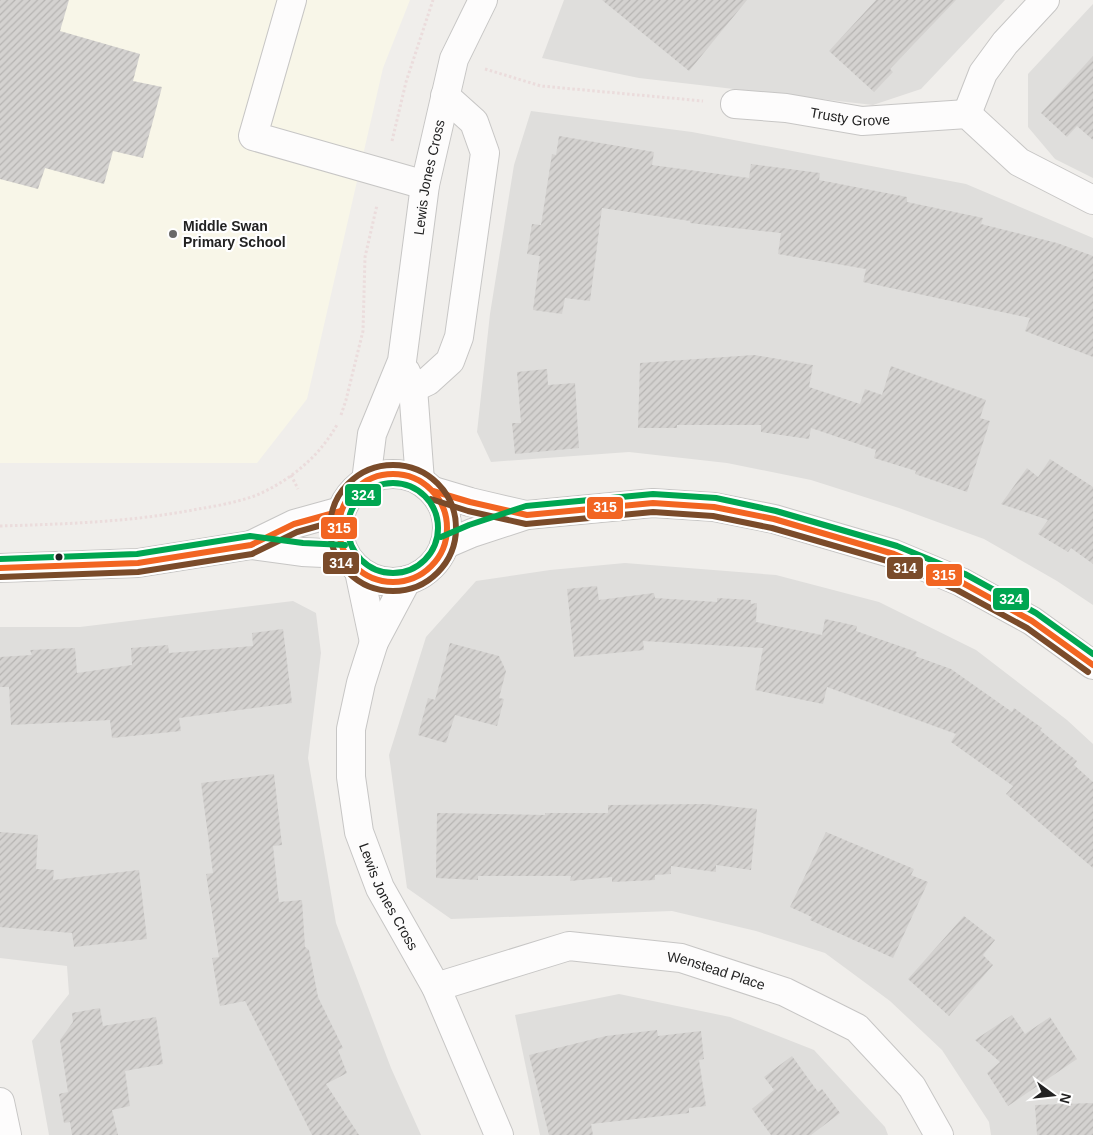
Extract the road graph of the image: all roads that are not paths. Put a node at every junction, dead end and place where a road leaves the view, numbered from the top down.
1 (292, 0) edge
2 (312, 0) edge
3 (482, 0) edge
4 (1045, 0) edge
5 (445, 96) junction
6 (735, 104) road end
7 (967, 114) junction
8 (386, 167) junction
9 (426, 178) junction
10 (1093, 200) edge
11 (402, 361) junction
12 (413, 388) junction
13 (366, 481) junction
14 (426, 486) junction
15 (341, 511) junction
16 (527, 515) junction
17 (444, 544) junction
18 (251, 546) junction
19 (352, 562) junction
20 (0, 568) edge
21 (407, 580) junction
22 (374, 642) junction
23 (1093, 665) edge
24 (436, 987) junction
25 (0, 1102) edge
26 (7, 1135) edge
27 (499, 1135) edge
28 (939, 1135) edge

1 - 8 street
2 - 8 street
3 - 5 street, Lewis Jones Cross
4 - 7 street
5 - 9 street, Lewis Jones Cross
5 - 12 street
6 - 7 street, Trusty Grove
7 - 10 street
8 - 9 street
9 - 11 street, Lewis Jones Cross
11 - 12 street, Lewis Jones Cross
11 - 13 street, Lewis Jones Cross
12 - 14 street, Lewis Jones Cross
13 - 14 street
13 - 15 street
14 - 16 street
14 - 17 street
15 - 18 street
15 - 19 street
16 - 17 street
16 - 23 street
17 - 21 street
18 - 19 street
18 - 20 street
19 - 21 street
19 - 22 street, Lewis Jones Cross
21 - 22 street, Lewis Jones Cross
22 - 24 street, Lewis Jones Cross
24 - 27 street, Lewis Jones Cross
24 - 28 street, Wenstead Place
25 - 26 street

